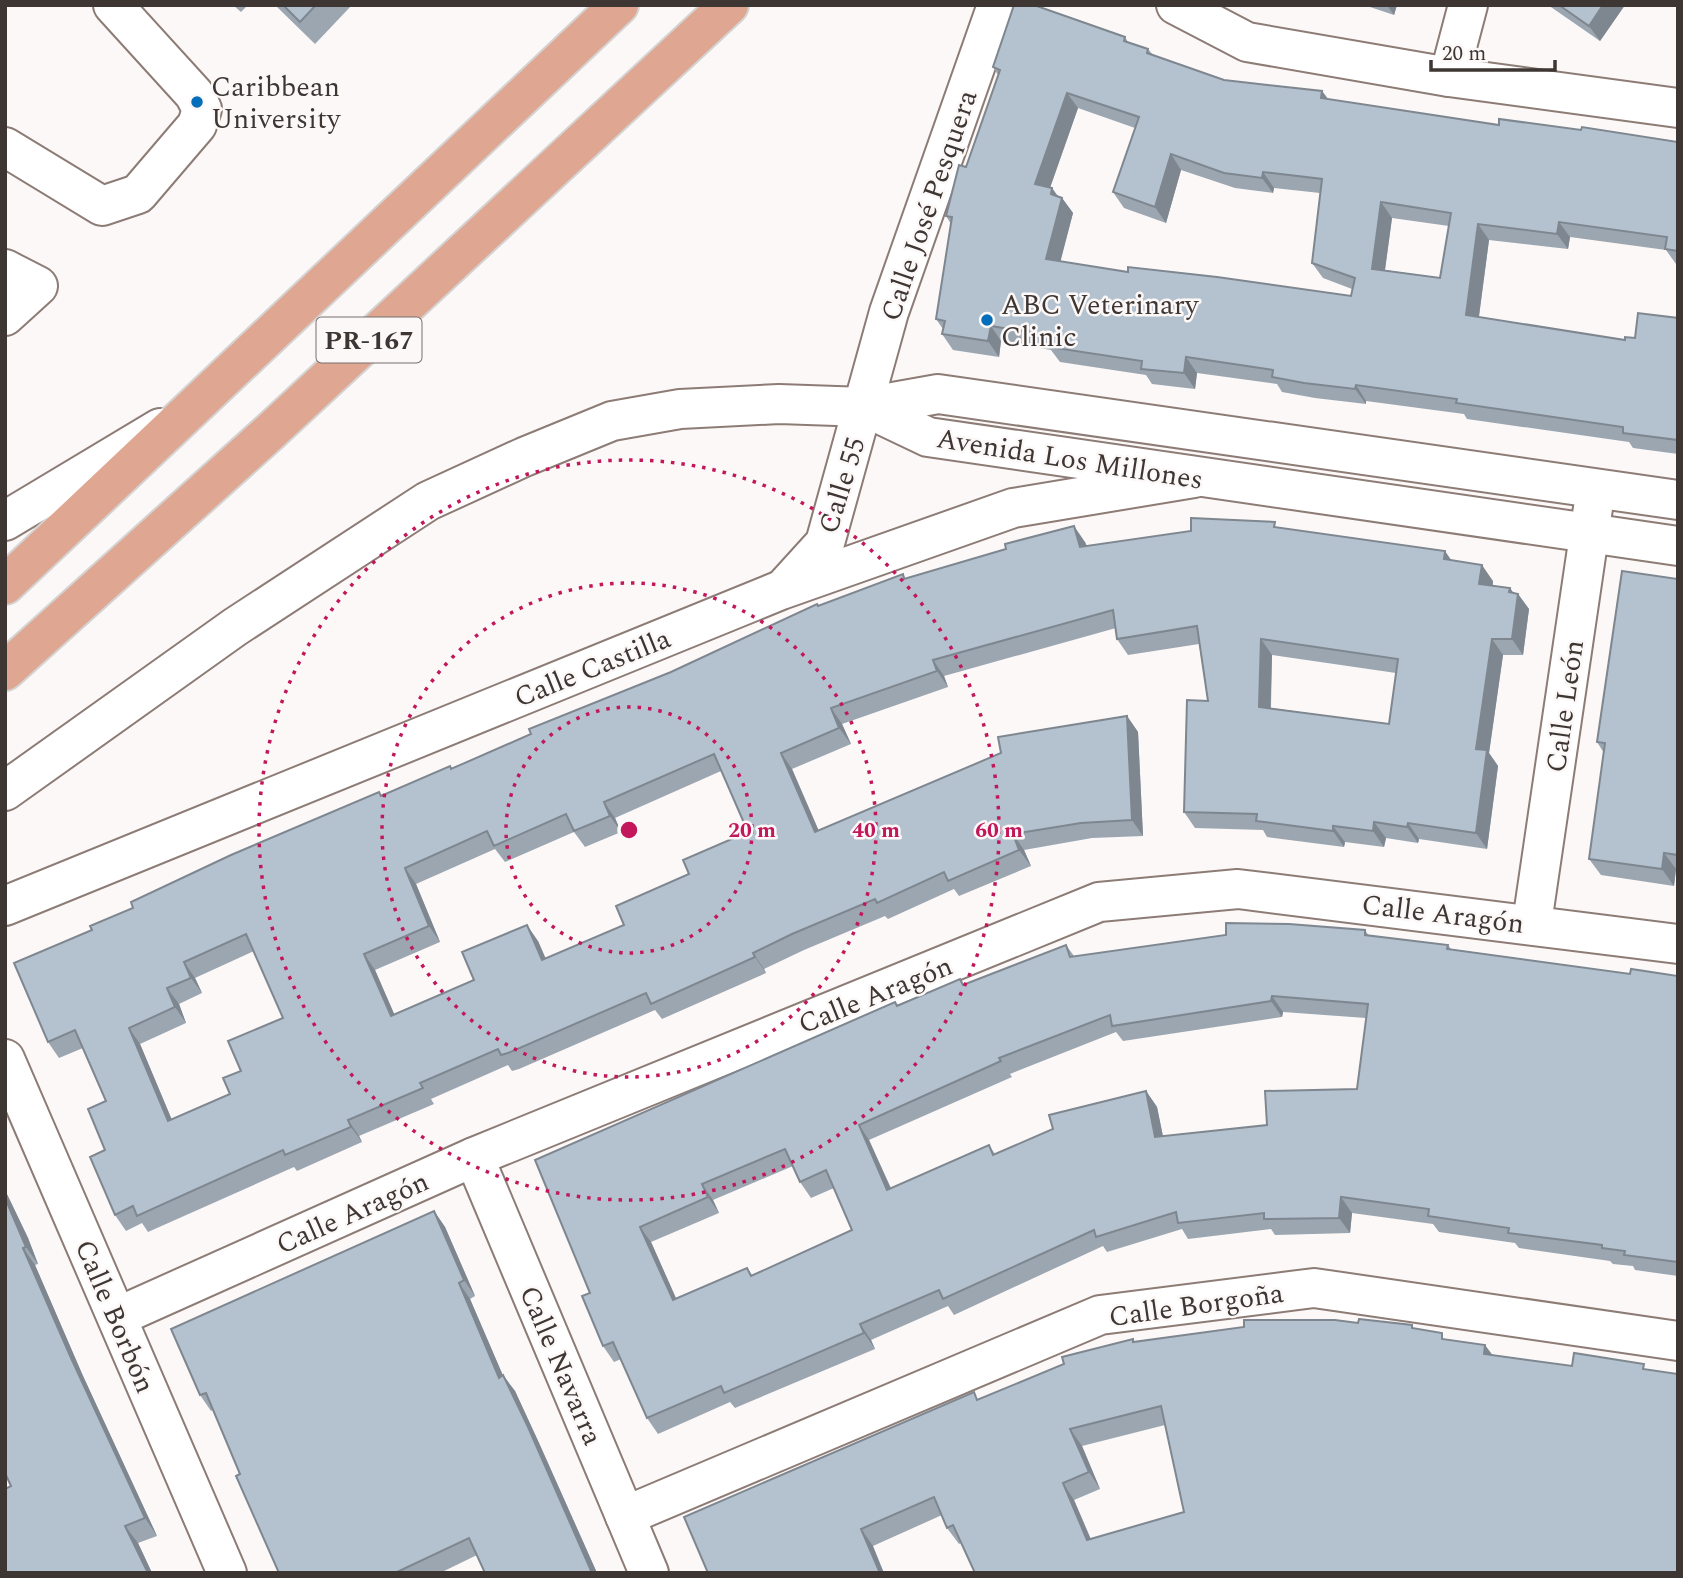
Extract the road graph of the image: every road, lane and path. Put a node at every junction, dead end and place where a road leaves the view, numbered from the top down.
1 (113, 5) edge
2 (619, 5) edge
3 (729, 5) edge
4 (997, 5) edge
5 (1176, 5) edge
6 (1468, 5) edge
7 (1450, 77) junction
8 (1678, 108) edge
9 (5, 147) edge
10 (5, 269) edge
11 (5, 316) edge
12 (865, 407) junction
13 (192, 409) junction
14 (1194, 478) junction
15 (1596, 488) junction
16 (1678, 500) edge
17 (5, 521) edge
18 (1589, 534) junction
19 (1678, 546) edge
20 (5, 585) edge
21 (781, 590) junction
22 (5, 671) edge
23 (5, 791) edge
24 (5, 906) edge
25 (1532, 923) junction
26 (1678, 944) edge
27 (5, 1059) edge
28 (474, 1157) junction
29 (117, 1317) junction
30 (1678, 1341) edge
31 (625, 1516) junction
32 (227, 1573) edge
33 (649, 1573) edge

1 - 9 street
2 - 13 main road, PR-167
3 - 22 main road, PR-167
4 - 12 street, Calle José Pesquera
5 - 7 street
6 - 7 street
7 - 8 street
10 - 11 street
12 - 14 street, Avenida Los Millones
12 - 15 street, Avenida Los Millones
12 - 21 street, Calle 55
12 - 23 street
13 - 17 street
13 - 20 main road, PR-167
14 - 18 street, Avenida Los Millones
14 - 21 street, Calle Castilla
15 - 16 street, Avenida Los Millones
15 - 18 street, Calle León
18 - 19 street, Avenida Los Millones
18 - 25 street, Calle León
21 - 24 street, Calle Castilla
25 - 26 street, Calle Aragón
25 - 28 street, Calle Aragón
27 - 29 street, Calle Borbón
28 - 29 street, Calle Aragón
28 - 31 street, Calle Navarra
29 - 32 street, Calle Borbón
30 - 31 street, Calle Borgoña
31 - 33 street, Calle Navarra

